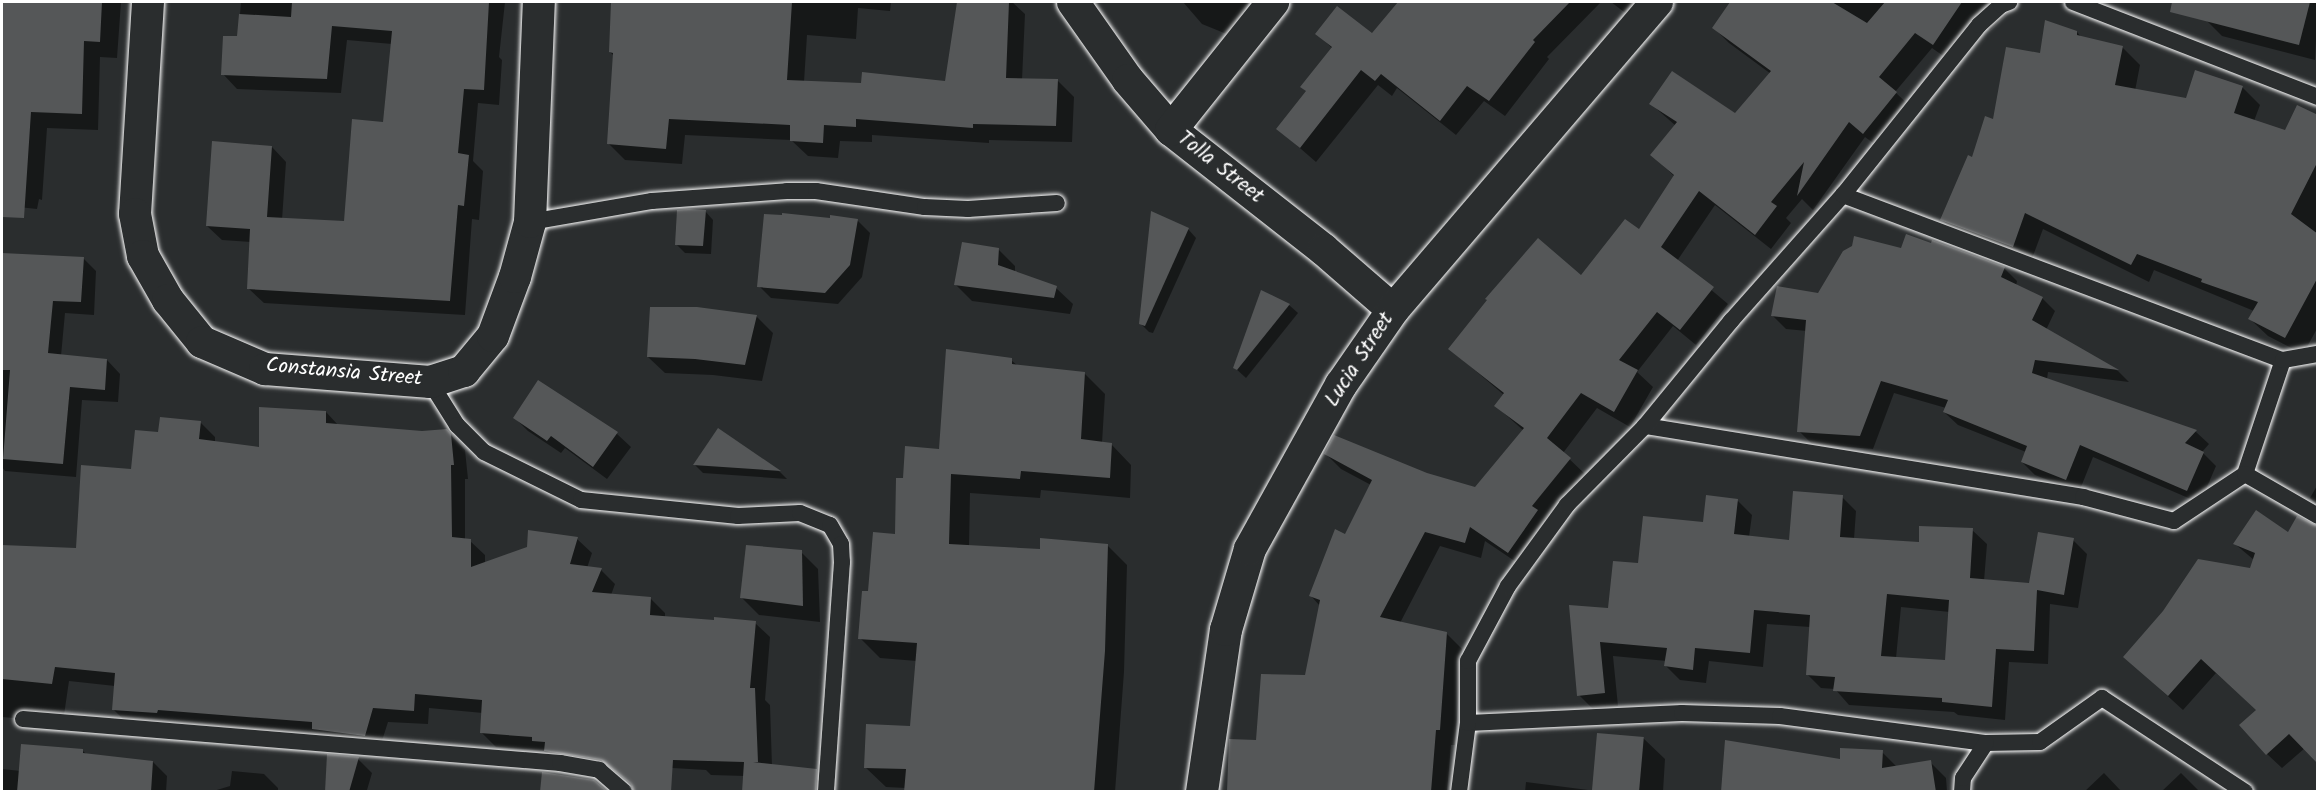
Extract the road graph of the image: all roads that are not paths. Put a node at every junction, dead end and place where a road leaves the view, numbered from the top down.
1 (148, 2) edge
2 (539, 2) edge
3 (1072, 2) edge
4 (1273, 2) edge
5 (1657, 2) edge
6 (2009, 2) edge
7 (2073, 2) edge
8 (2318, 97) edge
9 (1171, 129) junction
10 (1843, 195) junction
11 (1057, 203) dead end
12 (530, 222) junction
13 (1393, 309) junction
14 (2318, 354) edge
15 (2283, 360) junction
16 (430, 382) junction
17 (1645, 426) junction
18 (2245, 474) junction
19 (2318, 516) edge
20 (23, 719) dead end
21 (1468, 723) junction
22 (1986, 743) junction
23 (624, 792) edge
24 (826, 792) edge
25 (1202, 792) edge
26 (1459, 792) edge
27 (1962, 792) edge
28 (2245, 792) edge

1 - 16 street, Constansia Street
2 - 12 street, Constansia Street
3 - 9 street, Tolla Street
4 - 9 street
5 - 13 street, Lucia Street
6 - 10 lane
7 - 8 lane
9 - 13 street, Tolla Street
10 - 15 lane
10 - 17 lane
11 - 12 lane
12 - 16 street, Constansia Street
13 - 25 street, Lucia Street
14 - 15 lane
15 - 18 lane
16 - 24 lane
17 - 18 lane
17 - 21 lane
18 - 19 lane
20 - 23 lane
21 - 22 lane
21 - 26 lane
22 - 27 lane
22 - 28 lane

